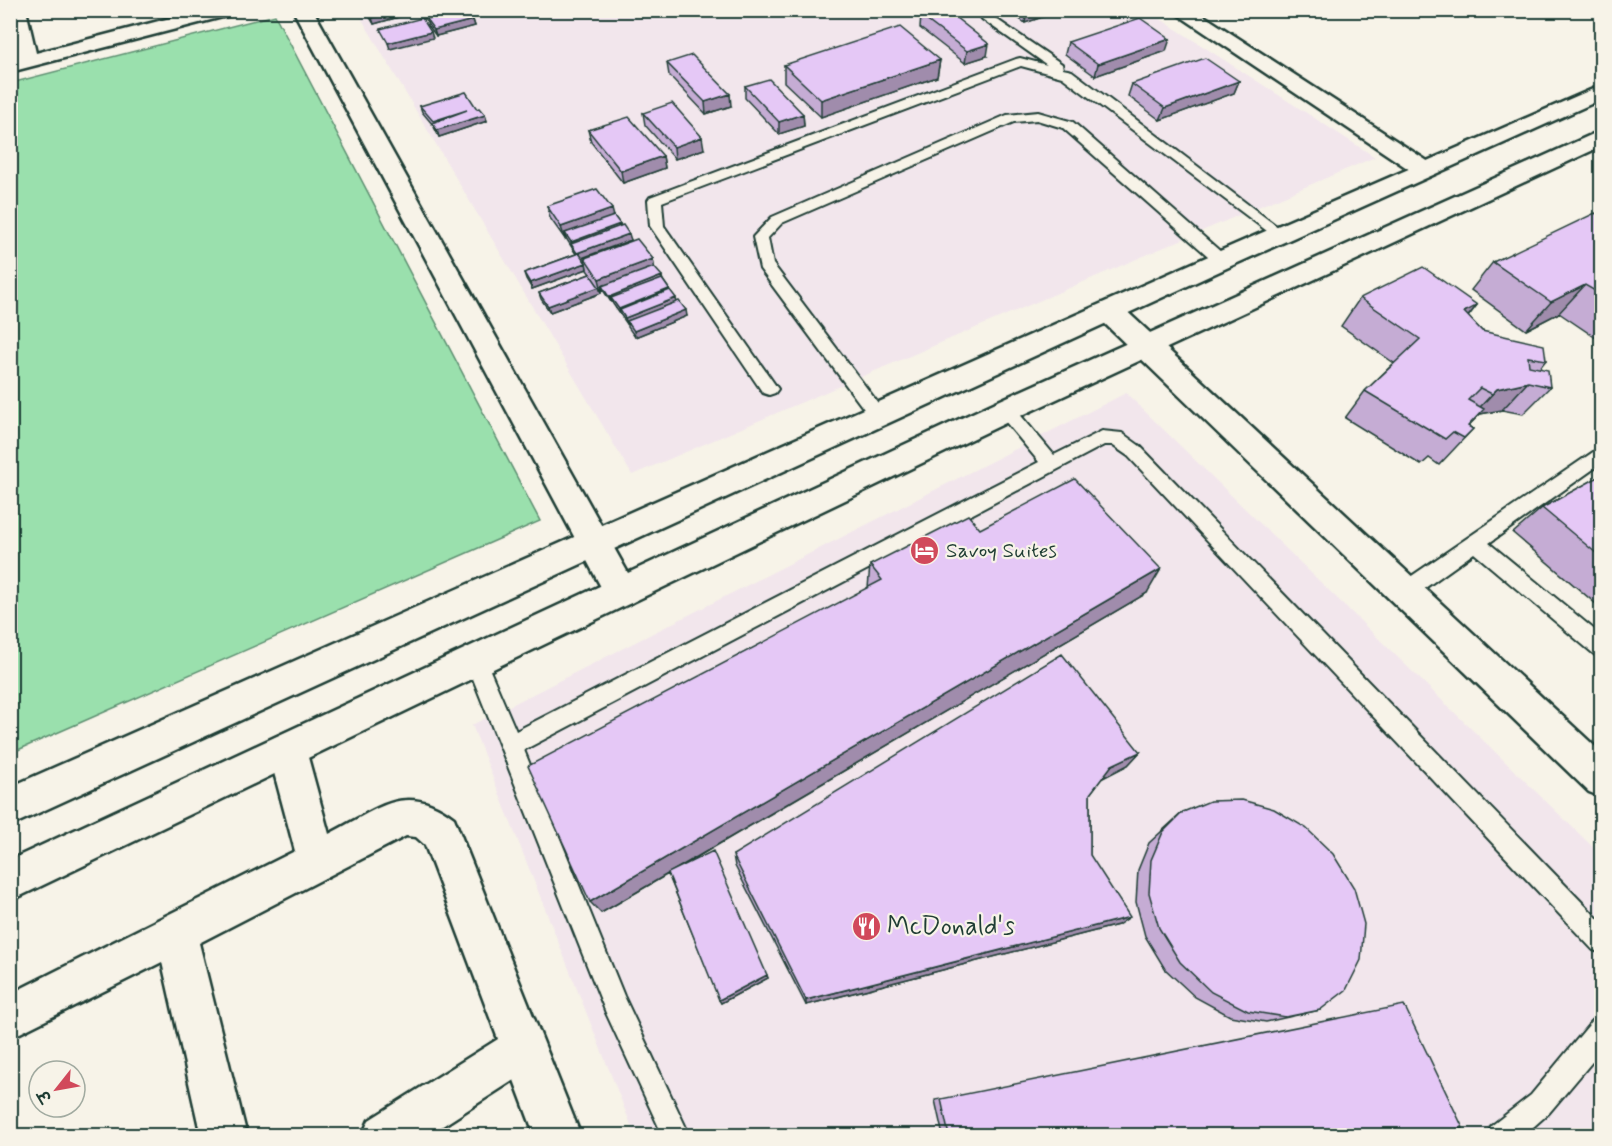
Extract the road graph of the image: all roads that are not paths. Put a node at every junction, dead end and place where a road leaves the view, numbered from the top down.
1 (16, 10) edge
2 (227, 10) edge
3 (303, 10) edge
4 (1181, 10) edge
5 (986, 15) dead end
6 (19, 64) edge
7 (1067, 74) junction
8 (1602, 91) edge
9 (1602, 137) edge
10 (1424, 169) junction
11 (1280, 234) junction
12 (1222, 260) junction
13 (1110, 312) junction
14 (1145, 346) junction
15 (769, 389) dead end
16 (1006, 410) junction
17 (878, 415) junction
18 (1602, 453) edge
19 (1052, 465) junction
20 (1475, 542) junction
21 (595, 543) junction
22 (621, 592) junction
23 (1404, 592) junction
24 (1602, 649) edge
25 (476, 661) junction
26 (511, 745) junction
27 (287, 750) junction
28 (1602, 779) edge
29 (10, 807) edge
30 (317, 861) junction
31 (10, 880) edge
32 (176, 933) junction
33 (1602, 940) edge
34 (10, 1017) edge
35 (1602, 1029) edge
36 (524, 1048) junction
37 (224, 1136) edge
38 (385, 1136) edge
39 (558, 1136) edge
40 (676, 1136) edge
41 (1501, 1136) edge

1 - 6 street
2 - 6 street
3 - 21 street
4 - 10 street
5 - 7 lane
7 - 11 lane
7 - 15 lane
8 - 10 street
9 - 14 street
10 - 11 street
11 - 12 street
12 - 13 street
12 - 17 lane
13 - 14 street
13 - 17 street
14 - 16 street
14 - 23 street
16 - 19 lane
16 - 22 street
17 - 21 street
18 - 20 lane
19 - 26 lane
19 - 33 lane
20 - 23 lane
20 - 24 lane
21 - 22 street
21 - 29 street
22 - 25 street
23 - 28 street
25 - 26 lane
25 - 27 street
26 - 40 lane
27 - 30 street
27 - 31 street
30 - 32 street
30 - 36 street
32 - 34 street
32 - 37 street
35 - 41 lane
36 - 38 street
36 - 39 street

